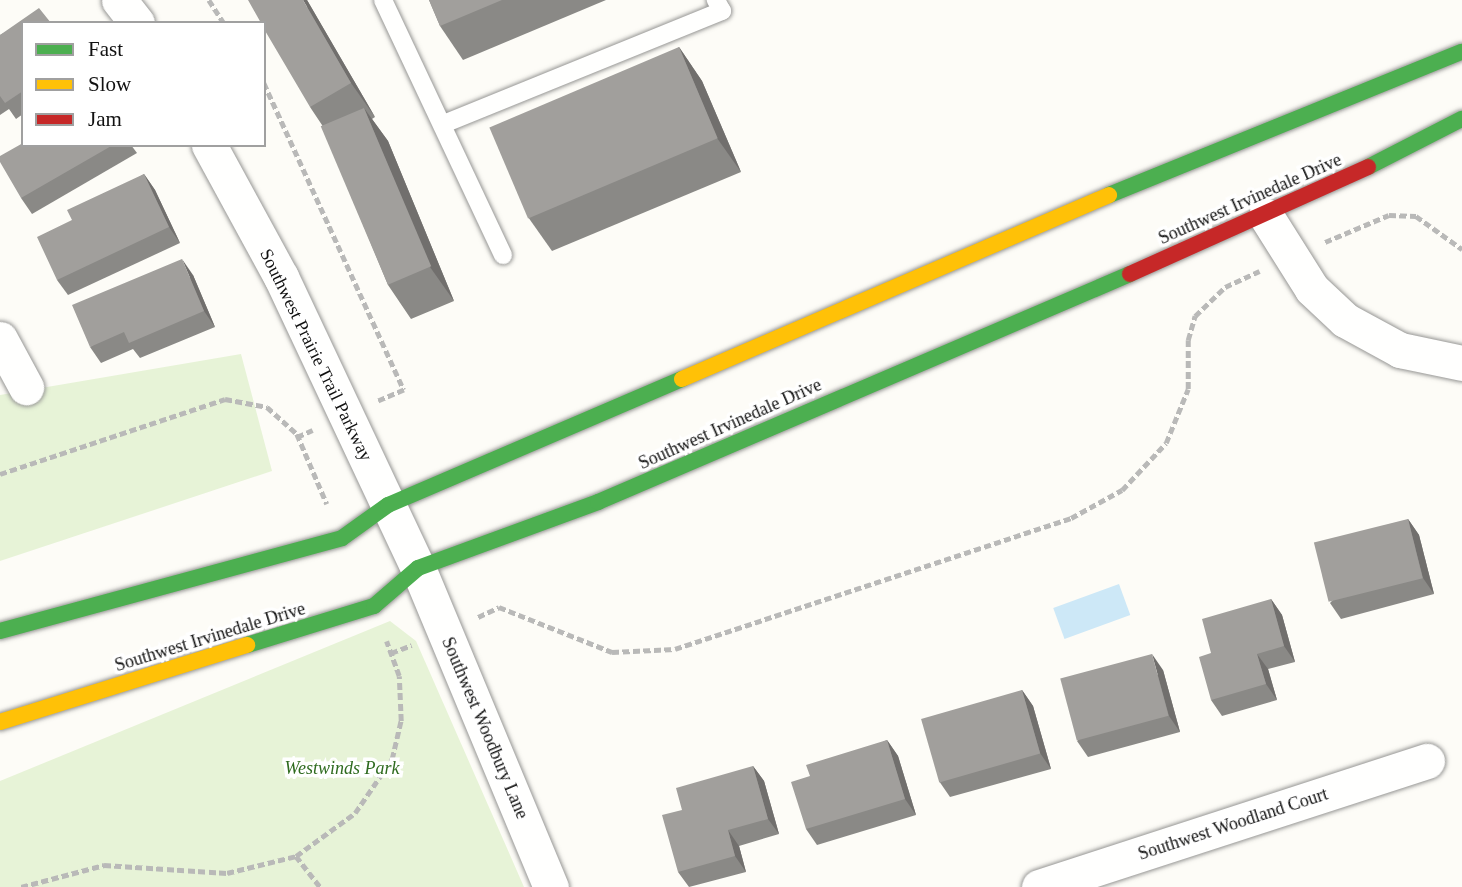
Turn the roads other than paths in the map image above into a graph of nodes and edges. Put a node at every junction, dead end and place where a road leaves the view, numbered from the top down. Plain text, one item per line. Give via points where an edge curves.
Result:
1 (119, 0) edge
2 (383, 0) edge
3 (716, 0) edge
4 (135, 21) edge
5 (1462, 52) edge
6 (1462, 119) edge
7 (446, 122) junction
8 (210, 147) edge
9 (1266, 216) junction
10 (503, 255) dead end
11 (0, 339) edge
12 (1462, 363) edge
13 (26, 387) dead end
14 (388, 505) junction
15 (418, 568) junction
16 (0, 631) edge
17 (0, 722) edge
18 (1427, 761) dead end
19 (551, 887) edge
20 (1039, 887) edge

1 - 4 street
2 - 7 lane
3 - 7 lane via 722,10
5 - 14 main road via 1266,128
6 - 9 main road, Southwest Irvinedale Drive
7 - 10 lane
8 - 14 street, Southwest Prairie Trail Parkway
9 - 12 street via 1312,289 1366,334 1399,350
9 - 15 main road, Southwest Irvinedale Drive via 598,502
11 - 13 street
14 - 15 street, Southwest Prairie Trail Parkway
14 - 16 main road via 342,538
15 - 17 main road, Southwest Irvinedale Drive via 374,606
15 - 19 street, Southwest Woodbury Lane
18 - 20 street, Southwest Woodland Court

